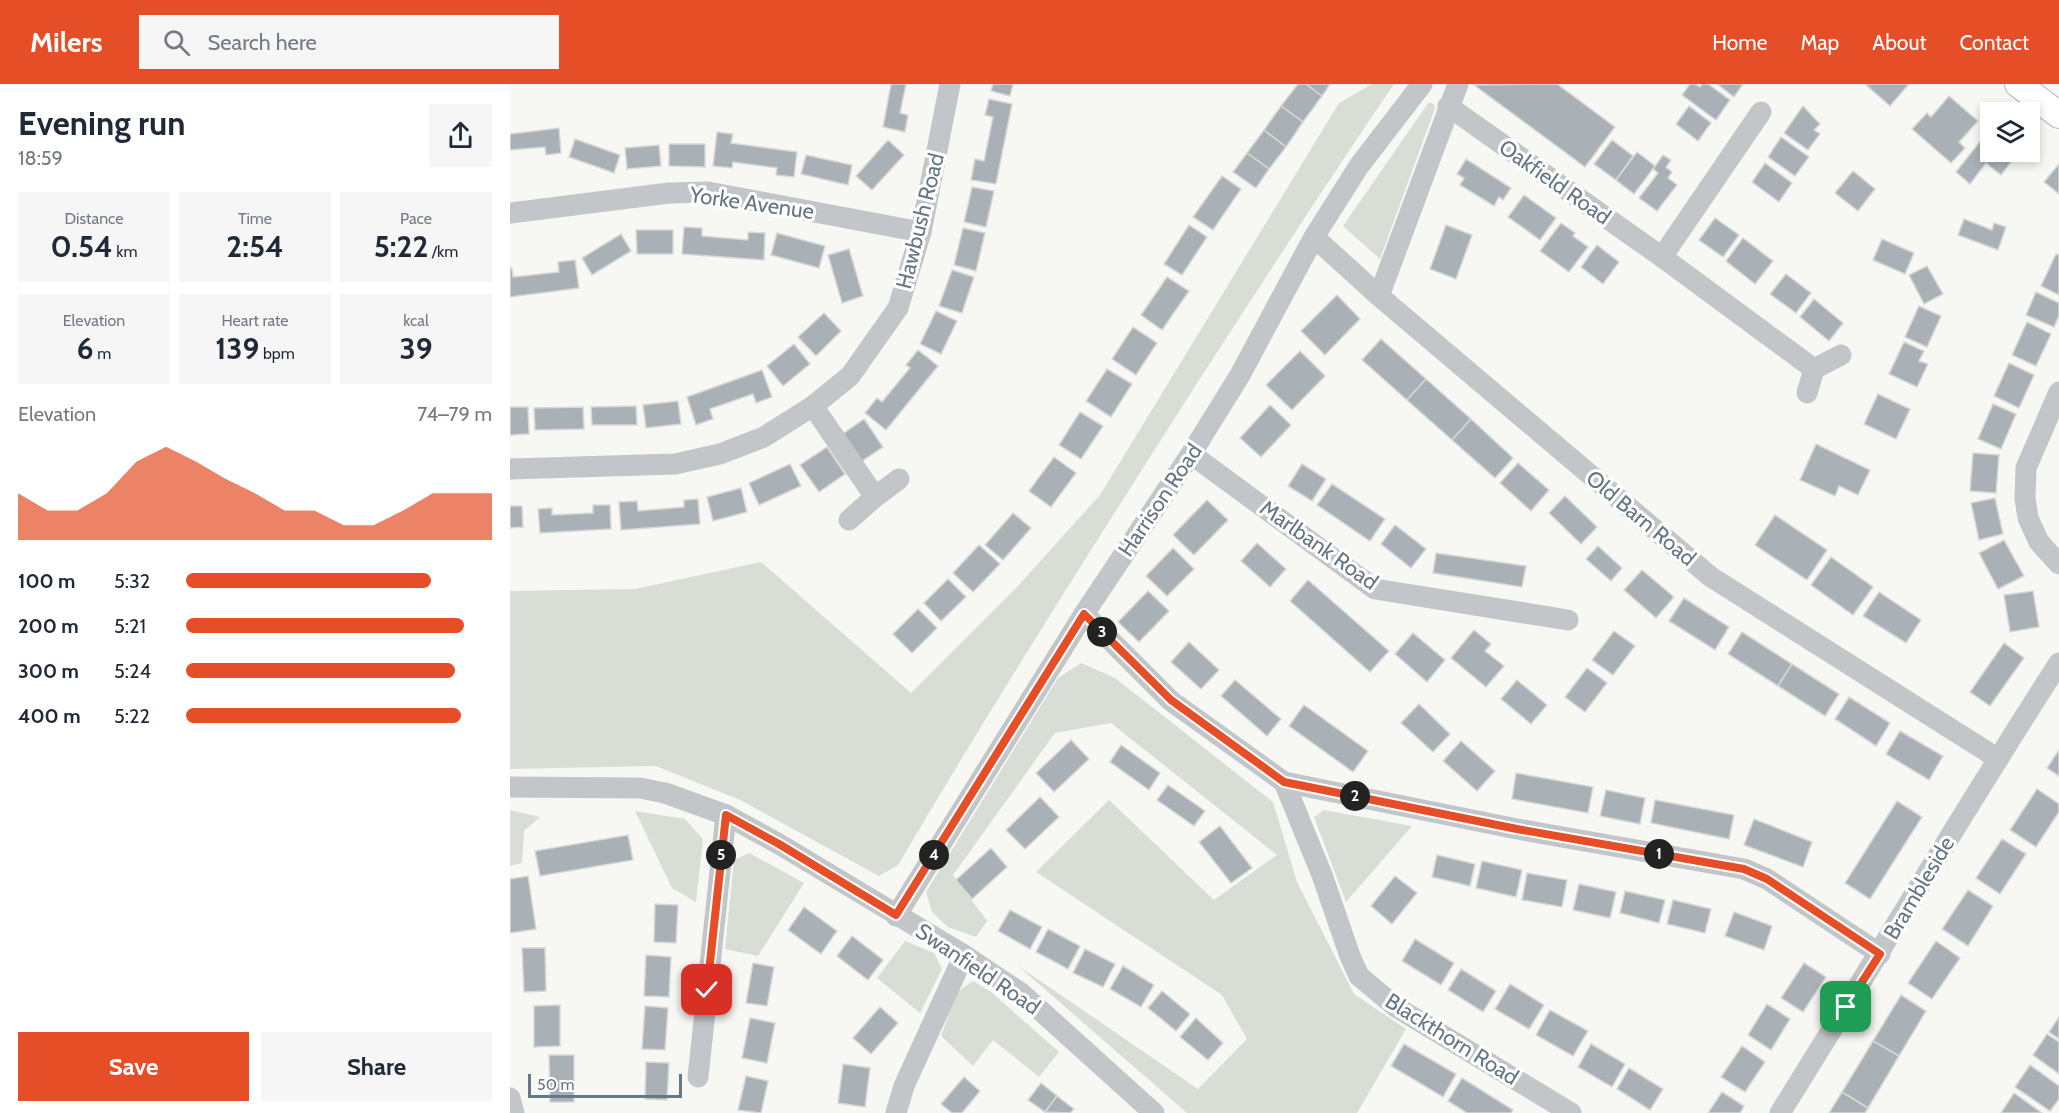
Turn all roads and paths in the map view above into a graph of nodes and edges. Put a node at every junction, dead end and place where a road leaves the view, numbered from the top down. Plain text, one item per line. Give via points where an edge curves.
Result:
1 (950, 84) edge
2 (1422, 84) edge
3 (1458, 84) edge
4 (2018, 84) edge
5 (1448, 106) junction
6 (1761, 112) dead end
7 (2059, 115) edge
8 (510, 213) edge
9 (921, 232) junction
10 (1314, 237) junction
11 (1662, 257) junction
12 (1379, 296) junction
13 (1841, 355) dead end
14 (1814, 369) junction
15 (2059, 392) edge
16 (1807, 393) dead end
17 (813, 406) junction
18 (1191, 454) junction
19 (510, 470) edge
20 (899, 479) dead end
21 (874, 497) junction
22 (849, 520) dead end
23 (2059, 564) edge
24 (1084, 614) junction
25 (1568, 620) dead end
26 (2059, 663) edge
27 (1997, 758) junction
28 (1284, 782) junction
29 (510, 787) edge
30 (726, 815) junction
31 (896, 915) junction
32 (1880, 954) junction
33 (964, 955) junction
34 (698, 1077) dead end
35 (510, 1098) edge
36 (514, 1113) edge
37 (896, 1113) edge
38 (1154, 1113) edge
39 (1572, 1113) edge
40 (1780, 1113) edge

1 - 9 street, Hawbush Road
2 - 10 street, Harrison Road via 1359,166
3 - 5 street
4 - 7 main road
5 - 11 street, Oakfield Road
5 - 12 street
6 - 11 street
8 - 9 street, Yorke Avenue via 669,193 708,192
9 - 17 street, Hawbush Road via 898,308 850,376
10 - 12 street, Old Barn Road
10 - 18 street, Harrison Road via 1240,375
11 - 14 street, Oakfield Road
12 - 27 street, Old Barn Road via 1711,577
13 - 14 street
14 - 16 street
15 - 23 street via 2026,468 2025,498 2028,518 2039,542
17 - 19 street, Hawbush Road via 764,437 720,454 675,464
17 - 21 street
18 - 24 street, Harrison Road
18 - 25 street, Marlbank Road via 1376,589
20 - 21 street
21 - 22 street
24 - 28 street via 1171,700
24 - 31 street, Harrison Road
26 - 27 street, Brambleside
27 - 32 street, Brambleside
28 - 32 street via 1744,869 1767,879
28 - 39 street, Blackthorn Road via 1359,976 1396,1007
29 - 30 street, Swanfield Road via 640,788
30 - 31 street, Swanfield Road
30 - 34 street
31 - 33 street, Swanfield Road
32 - 40 street, Brambleside
33 - 37 street via 904,1086
33 - 38 street, Swanfield Road via 1021,993
35 - 36 street

